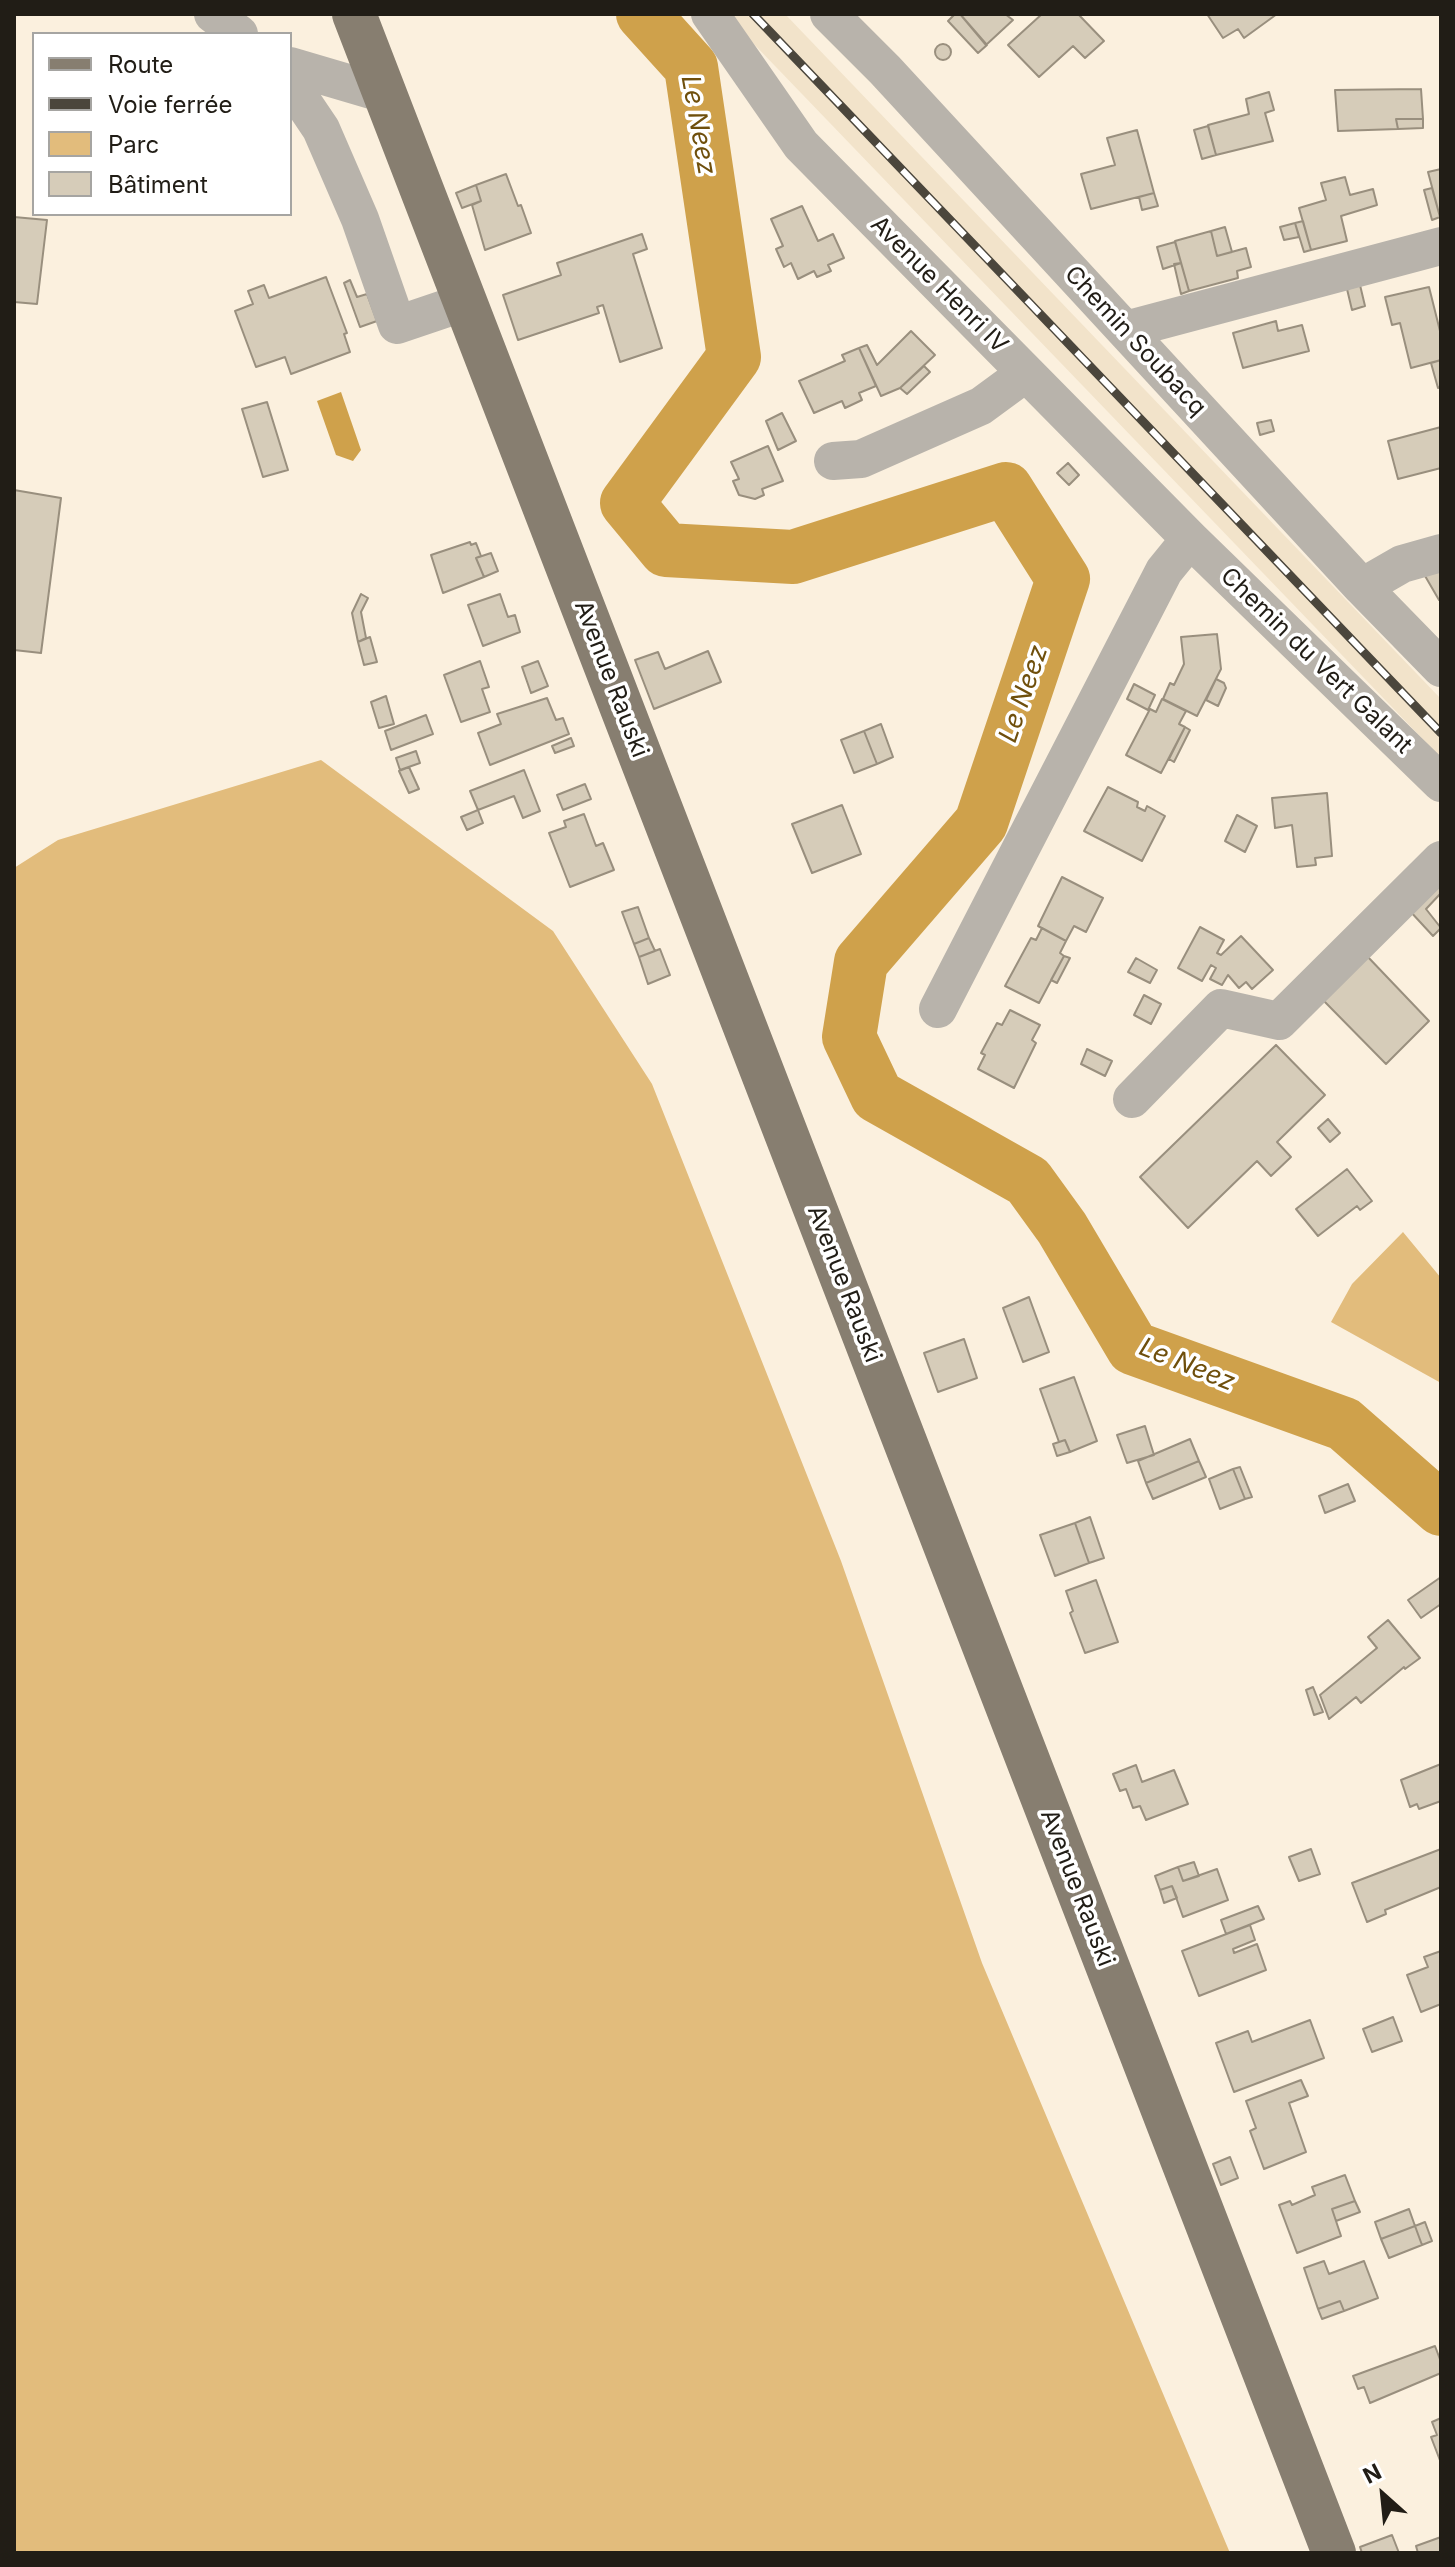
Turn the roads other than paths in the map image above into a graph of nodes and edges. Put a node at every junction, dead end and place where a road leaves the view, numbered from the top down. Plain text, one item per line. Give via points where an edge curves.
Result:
1 (213, 14) edge
2 (710, 14) edge
3 (829, 14) edge
4 (358, 25) edge
5 (236, 32) edge
6 (292, 67) edge
7 (292, 86) edge
8 (385, 94) junction
9 (1441, 246) edge
10 (465, 302) junction
11 (1125, 330) junction
12 (1026, 373) junction
13 (833, 461) dead end
14 (1190, 539) junction
15 (1441, 553) edge
16 (1362, 587) junction
17 (1441, 668) edge
18 (1441, 783) edge
19 (1441, 860) edge
20 (938, 1009) dead end
21 (1132, 1099) dead end
22 (1334, 2553) edge

1 - 5 street
2 - 12 street, Avenue Henri IV via 801,145
3 - 11 street, Chemin Soubacq
4 - 8 main road, Avenue Rauski
6 - 8 street
7 - 10 street via 321,129 397,325
8 - 10 main road, Avenue Rauski
9 - 11 street
10 - 22 main road, Avenue Rauski
11 - 16 street, Chemin Soubacq
12 - 13 street via 981,406 861,459
12 - 14 street, Avenue Henri IV
14 - 18 street, Chemin du Vert Galant
14 - 20 street via 1164,571
15 - 16 street via 1402,564
16 - 17 street, Chemin Soubacq
19 - 21 street via 1279,1021 1221,1008

